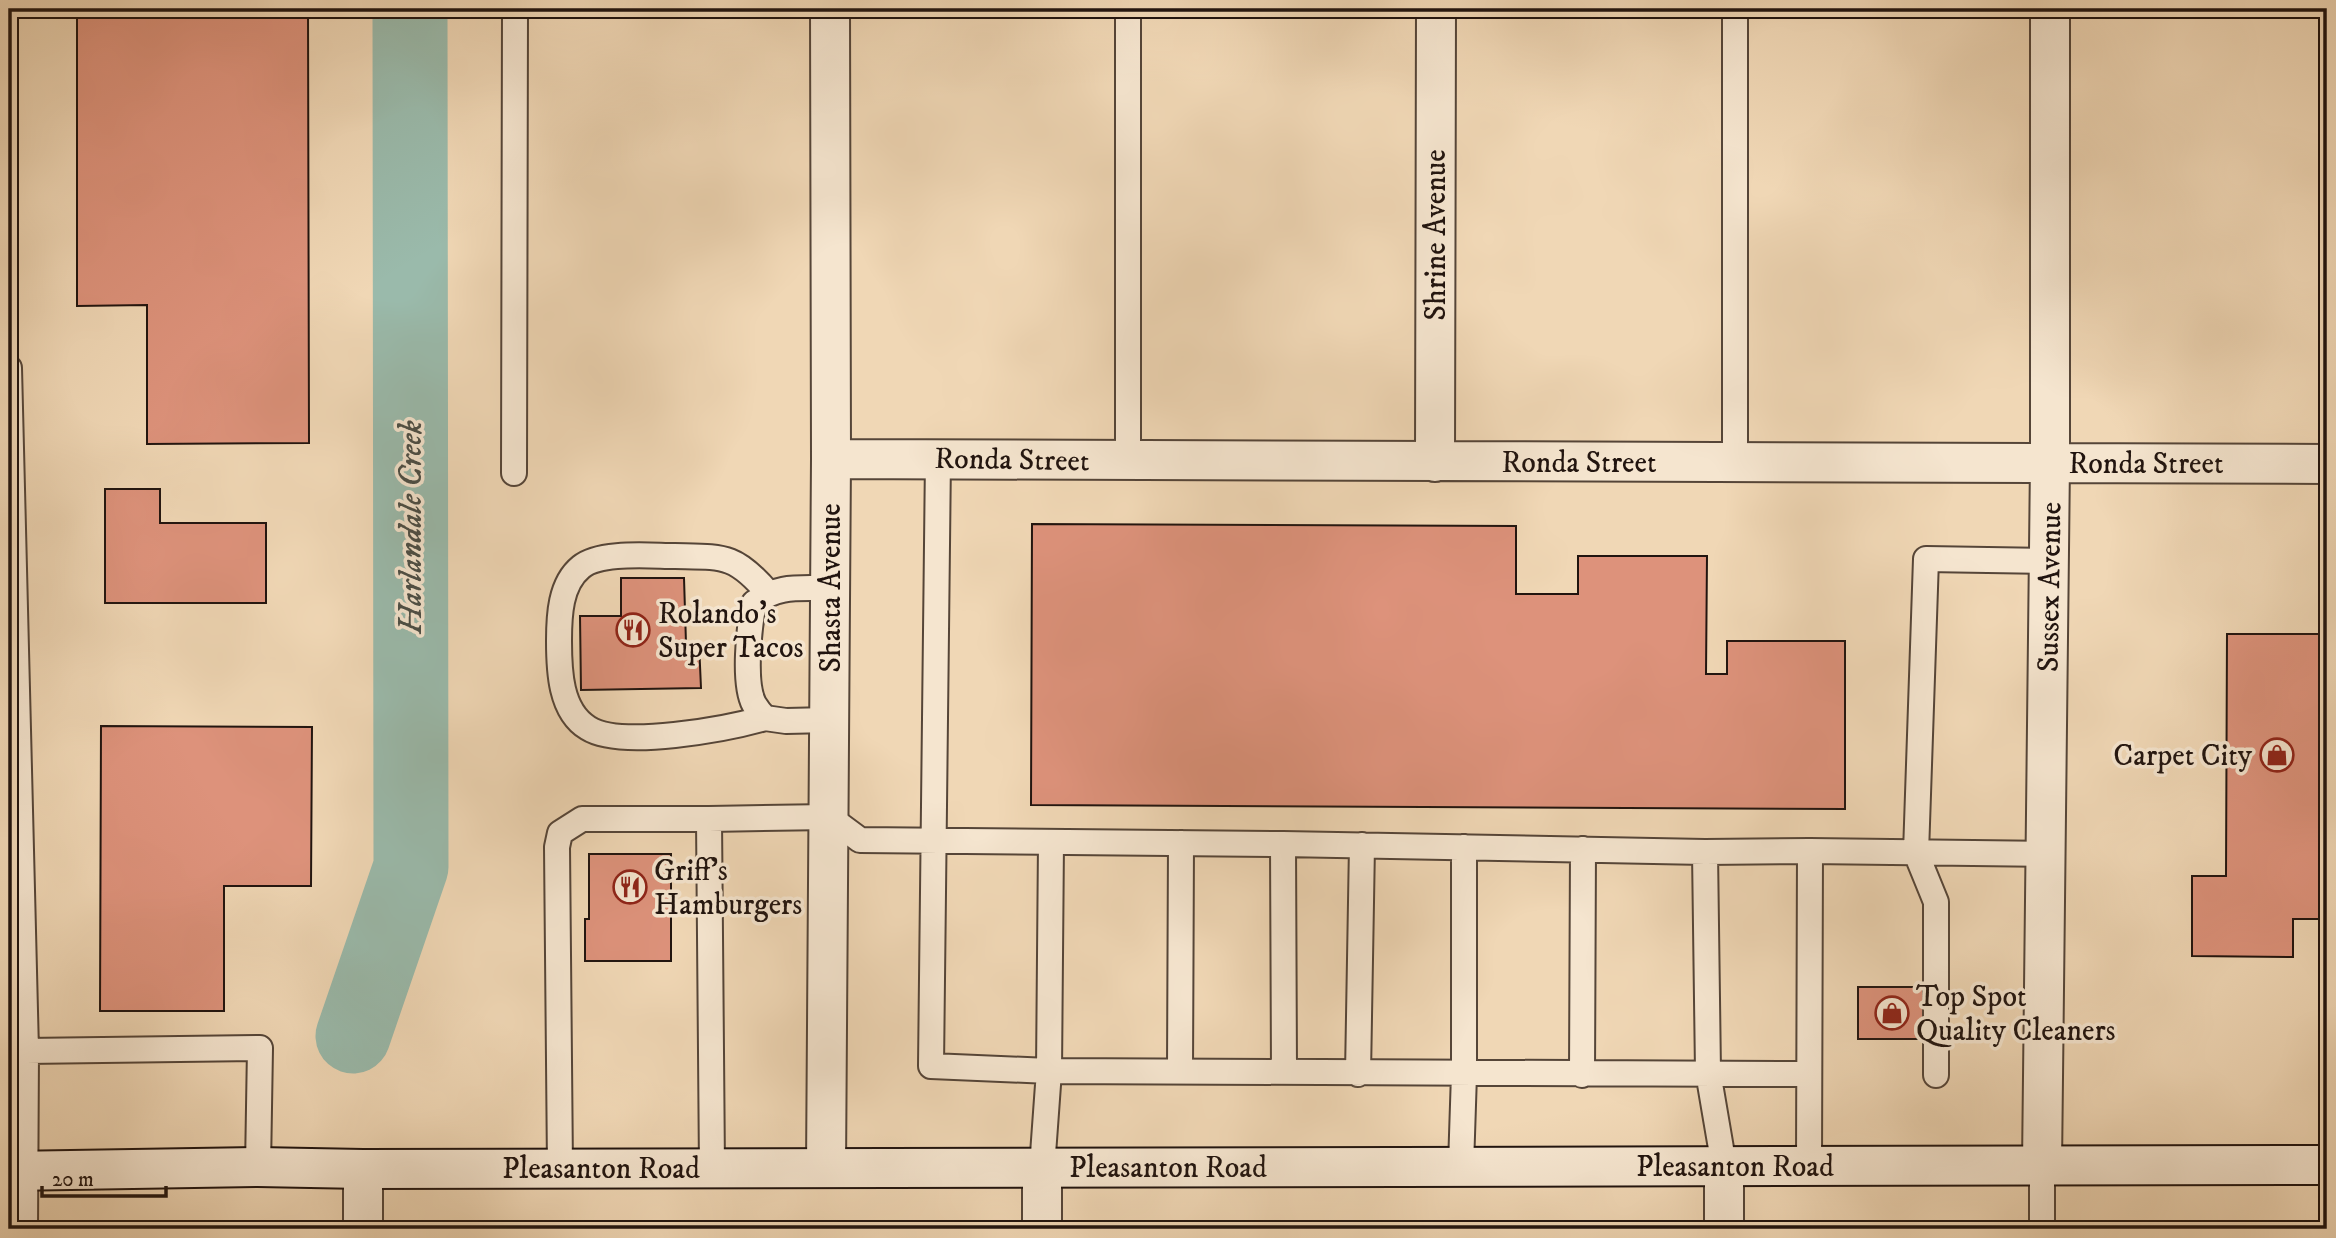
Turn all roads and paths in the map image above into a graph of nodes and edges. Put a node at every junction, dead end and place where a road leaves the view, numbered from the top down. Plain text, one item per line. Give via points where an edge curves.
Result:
1 (516, 9) edge
2 (830, 9) edge
3 (1128, 9) edge
4 (1436, 9) edge
5 (1735, 9) edge
6 (2050, 9) edge
7 (9, 368) edge
8 (938, 458) junction
9 (831, 459) junction
10 (1128, 461) junction
11 (1435, 462) junction
12 (1735, 462) junction
13 (2050, 462) junction
14 (2327, 464) edge
15 (514, 473) dead end
16 (2049, 561) junction
17 (831, 588) junction
18 (768, 593) junction
19 (765, 718) junction
20 (829, 720) junction
21 (829, 817) junction
22 (709, 819) junction
23 (934, 839) junction
24 (1051, 842) junction
25 (1181, 843) junction
26 (1283, 844) junction
27 (1362, 845) junction
28 (1464, 847) junction
29 (1583, 849) junction
30 (1810, 851) junction
31 (1705, 852) junction
32 (1916, 853) junction
33 (2046, 854) junction
34 (26, 1051) junction
35 (1180, 1070) junction
36 (1049, 1071) junction
37 (1284, 1071) junction
38 (1708, 1072) junction
39 (1358, 1074) junction
40 (1464, 1074) junction
41 (1809, 1074) junction
42 (1582, 1075) junction
43 (1936, 1075) dead end
44 (2042, 1165) junction
45 (2327, 1165) edge
46 (1461, 1166) junction
47 (1724, 1166) junction
48 (1809, 1166) junction
49 (258, 1167) junction
50 (560, 1168) junction
51 (712, 1168) junction
52 (827, 1168) junction
53 (1042, 1168) junction
54 (363, 1169) junction
55 (18, 1171) edge
56 (25, 1229) edge
57 (363, 1229) edge
58 (1042, 1229) edge
59 (1724, 1229) edge
60 (2042, 1229) edge

1 - 15 lane
2 - 9 street, Shasta Avenue
3 - 10 lane
4 - 11 street, Shrine Avenue
5 - 12 lane
6 - 13 street, Sussex Avenue
7 - 34 lane
8 - 9 street, Ronda Street
8 - 10 street, Ronda Street
8 - 23 lane
9 - 17 street, Shasta Avenue
10 - 11 street, Ronda Street
11 - 12 street, Ronda Street
12 - 13 street, Ronda Street
13 - 14 street, Ronda Street
13 - 16 street, Sussex Avenue
16 - 32 lane via 1926,559
16 - 33 street, Sussex Avenue
17 - 18 lane
17 - 20 street, Shasta Avenue
18 - 19 lane via 754,603 748,629 753,702
18 - 19 lane via 751,573 732,561 615,555 582,566 566,587 559,615 562,688 571,711 586,728 608,737 685,735
19 - 20 lane
20 - 21 street, Shasta Avenue
21 - 22 lane
21 - 23 lane via 860,840
21 - 52 street, Shasta Avenue
22 - 50 lane via 582,819 560,833
22 - 51 lane
23 - 24 lane
23 - 36 lane via 931,1066
24 - 25 lane
24 - 36 lane
25 - 26 lane
25 - 35 lane
26 - 27 lane
26 - 37 lane
27 - 28 lane
27 - 39 lane
28 - 29 lane
28 - 40 lane
29 - 31 lane
29 - 42 lane
30 - 31 lane
30 - 32 lane
30 - 41 lane
31 - 38 lane
32 - 33 lane
32 - 43 lane via 1936,902
33 - 44 street, Sussex Avenue
34 - 49 lane via 260,1048
34 - 55 lane
35 - 36 lane
35 - 37 lane
36 - 53 lane
37 - 39 lane
38 - 41 lane
38 - 42 lane
38 - 47 lane
39 - 40 lane
40 - 42 lane
40 - 46 lane
41 - 48 lane
44 - 45 street, Pleasanton Road
44 - 48 street, Pleasanton Road
44 - 60 lane
46 - 47 street, Pleasanton Road
46 - 53 street, Pleasanton Road
47 - 48 street, Pleasanton Road
47 - 59 street
49 - 54 street, Pleasanton Road
49 - 55 street, Pleasanton Road
50 - 51 street, Pleasanton Road
50 - 54 street, Pleasanton Road
51 - 52 street, Pleasanton Road
52 - 53 street, Pleasanton Road
53 - 58 street
54 - 57 street
55 - 56 lane

